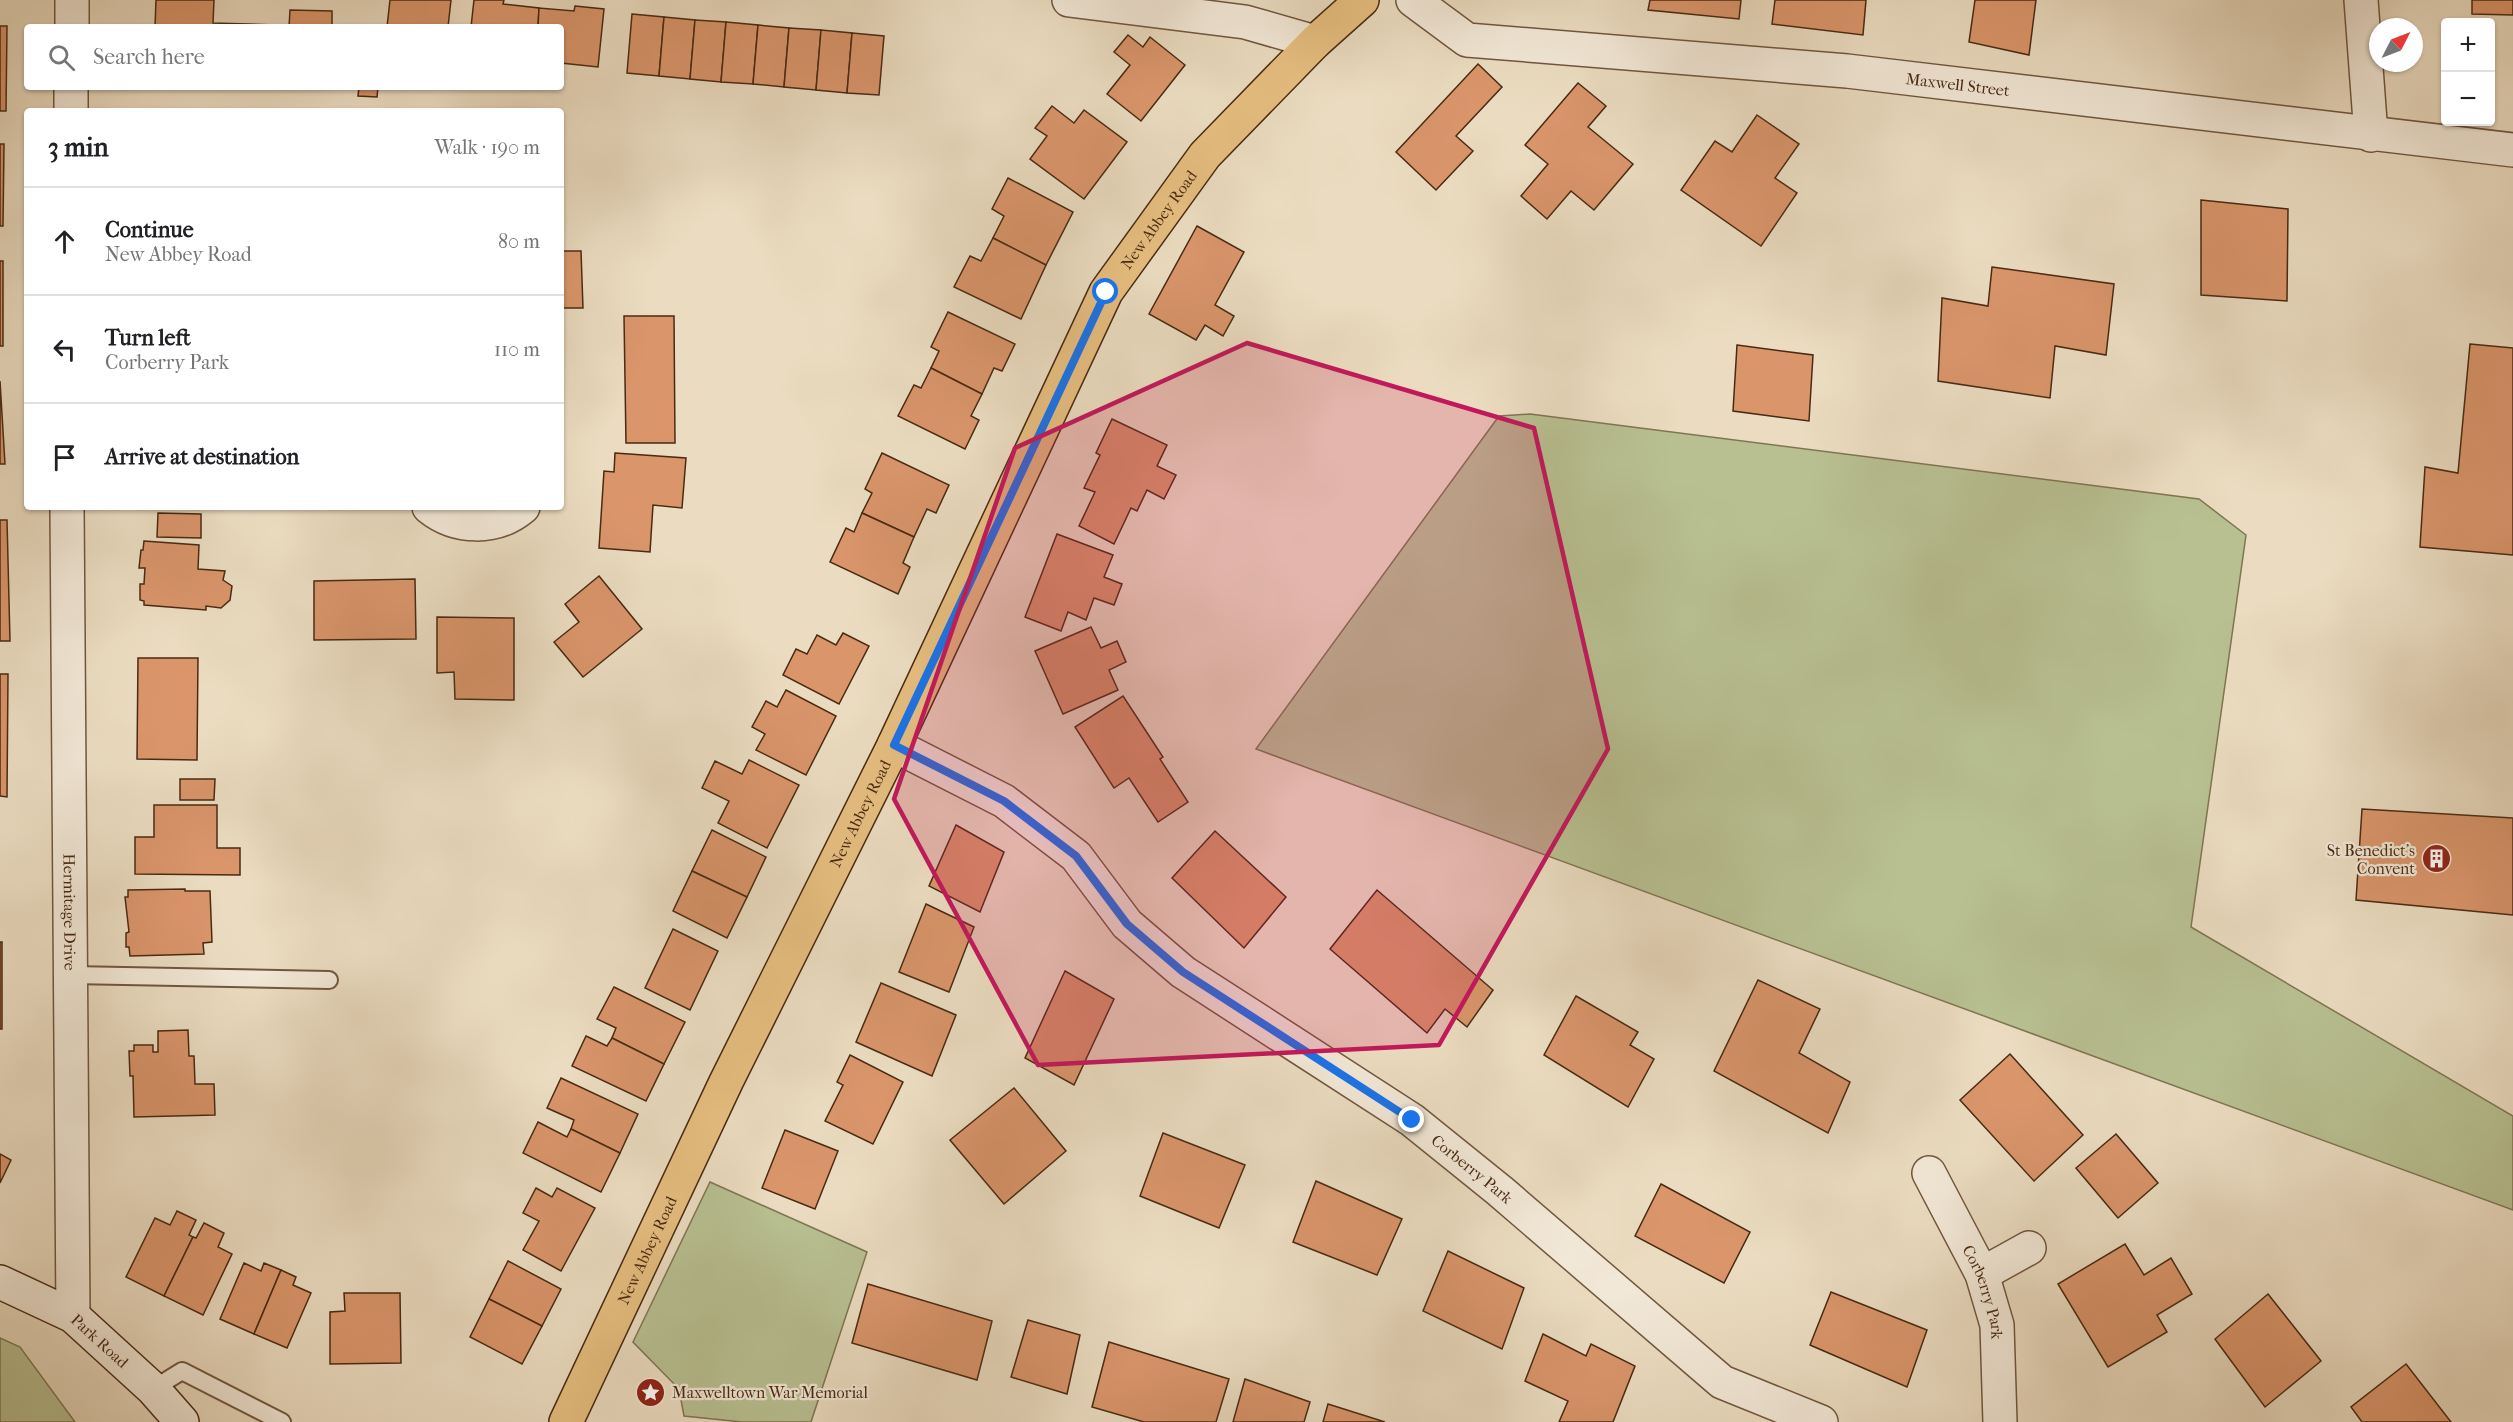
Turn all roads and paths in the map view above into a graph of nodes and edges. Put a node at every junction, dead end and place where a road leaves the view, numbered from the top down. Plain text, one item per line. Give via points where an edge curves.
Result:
1 (72, 0) edge
2 (1069, 0) edge
3 (1362, 0) edge
4 (1413, 0) edge
5 (2361, 0) edge
6 (72, 24) edge
7 (1315, 42) junction
8 (71, 90) edge
9 (71, 108) edge
10 (2372, 135) junction
11 (2513, 150) edge
12 (67, 510) edge
13 (433, 510) edge
14 (519, 510) edge
15 (894, 745) junction
16 (71, 975) junction
17 (329, 980) dead end
18 (1929, 1173) dead end
19 (2029, 1248) dead end
20 (1982, 1274) junction
21 (0, 1282) edge
22 (73, 1316) junction
23 (153, 1389) junction
24 (182, 1422) edge
25 (282, 1422) edge
26 (566, 1422) edge
27 (1821, 1422) edge
28 (2000, 1422) edge

1 - 6 street
2 - 7 street via 1245,21
3 - 7 main road, New Abbey Road
4 - 10 street, Maxwell Street via 1467,40 1847,71
5 - 10 street
7 - 15 main road, New Abbey Road via 1205,154 1106,292
8 - 9 street
10 - 11 street, Maxwell Street
12 - 16 street, Hermitage Drive
13 - 14 street via 441,517 466,524 491,524
15 - 26 main road, New Abbey Road via 726,1082
15 - 27 street, Corberry Park via 1004,801 1076,856 1127,924 1183,972 1412,1120 1722,1382
16 - 17 lane
16 - 22 street, Hermitage Drive
18 - 20 street, Corberry Park
19 - 20 street
20 - 28 street, Corberry Park via 1997,1325
21 - 22 street, Park Road
22 - 23 street, Park Road
23 - 24 street, Park Road
23 - 25 lane via 182,1371

